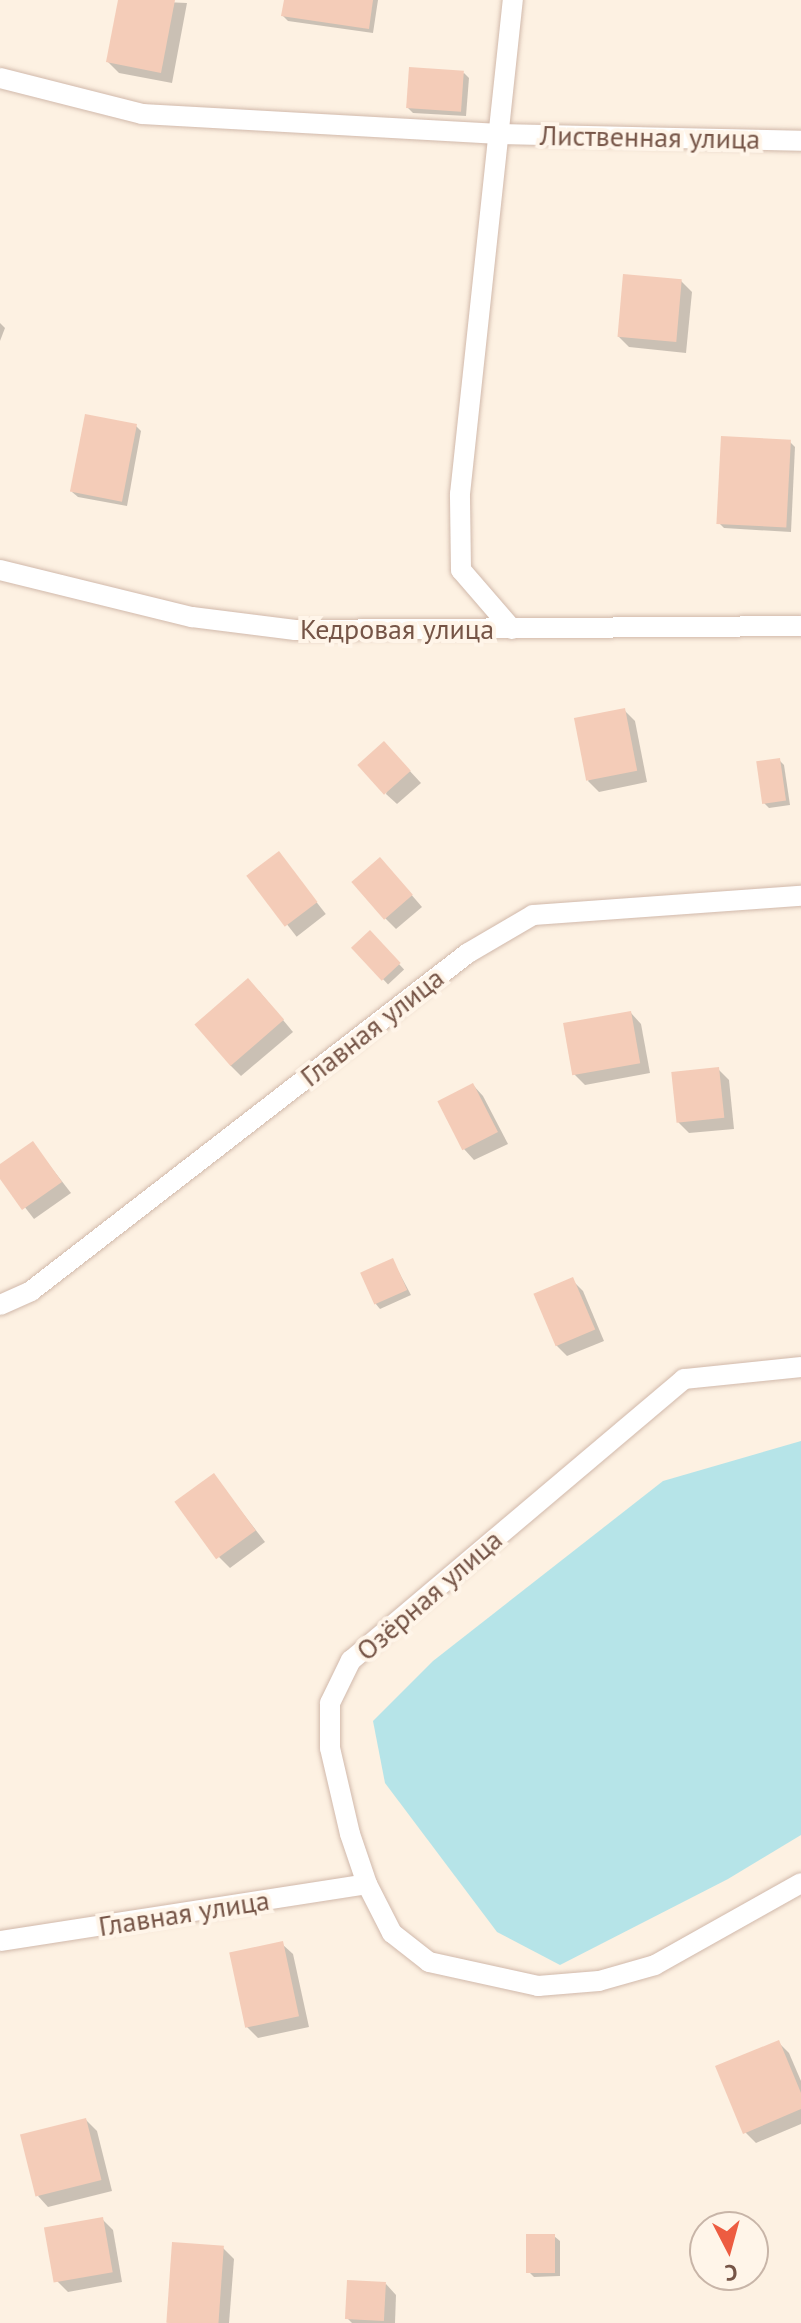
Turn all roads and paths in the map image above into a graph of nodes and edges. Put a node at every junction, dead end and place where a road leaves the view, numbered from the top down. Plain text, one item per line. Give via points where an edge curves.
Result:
1 (513, 0) edge
2 (0, 78) edge
3 (499, 134) junction
4 (801, 141) edge
5 (0, 570) edge
6 (801, 626) edge
7 (512, 629) junction
8 (801, 896) edge
9 (0, 1305) edge
10 (801, 1367) edge
11 (801, 1883) edge
12 (367, 1884) junction
13 (0, 1941) edge

1 - 3 lane
2 - 3 lane via 142,114
3 - 4 lane, Лиственная улица
3 - 7 lane via 460,494 461,570
5 - 7 lane, Кедровая улица via 192,617 295,630
6 - 7 lane, Кедровая улица
8 - 9 lane, Главная улица via 533,915 468,953 31,1291
10 - 12 lane, Озёрная улица via 684,1379 351,1660 330,1703 330,1748
11 - 12 lane, Озёрная улица via 655,1965 599,1981 538,1986 429,1962 392,1933
12 - 13 lane, Главная улица

